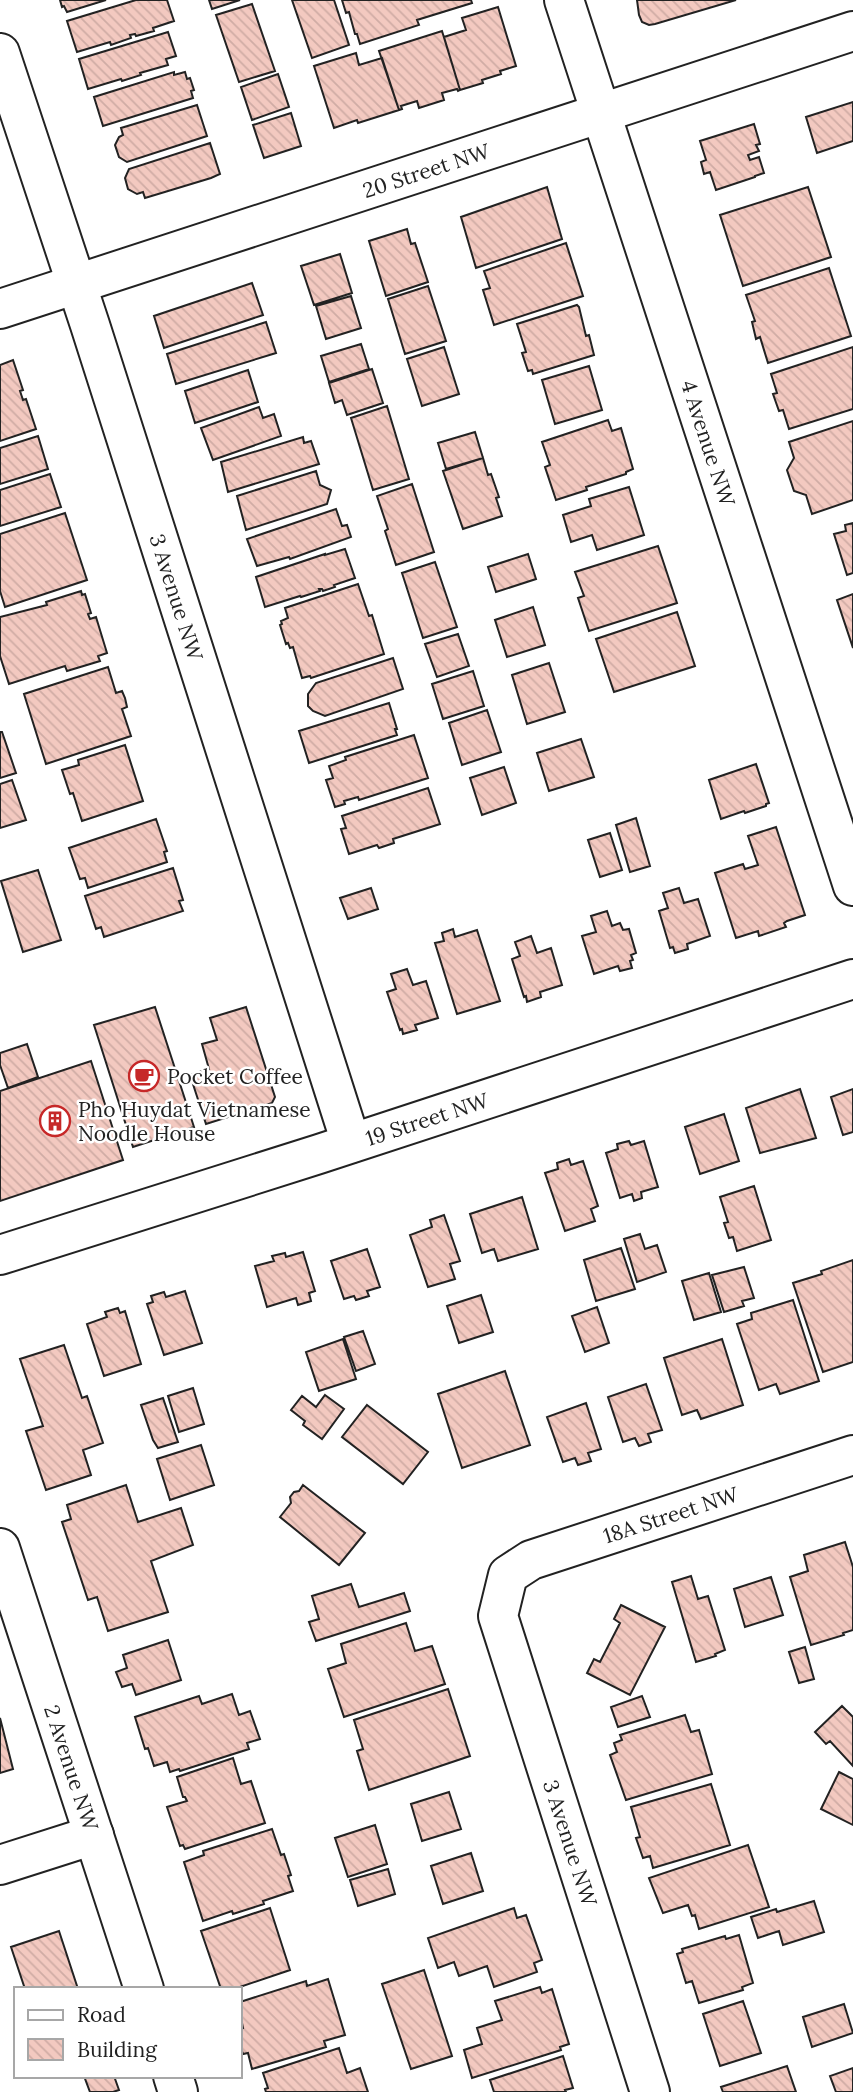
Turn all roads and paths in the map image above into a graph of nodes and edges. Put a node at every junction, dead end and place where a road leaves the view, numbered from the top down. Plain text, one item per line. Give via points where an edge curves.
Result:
1 (564, 0) edge
2 (853, 31) edge
3 (0, 52) edge
4 (600, 113) junction
5 (77, 285) junction
6 (0, 309) edge
7 (853, 886) edge
8 (853, 979) edge
9 (351, 1143) junction
10 (0, 1255) edge
11 (853, 1455) edge
12 (0, 1548) edge
13 (503, 1593) joint
14 (94, 1835) junction
15 (0, 1865) edge
16 (143, 1987) edge
17 (650, 2092) edge

1 - 4 street, 4 Avenue NW
2 - 4 street, 20 Street NW
3 - 5 street, 3 Avenue NW
4 - 5 street, 20 Street NW
4 - 7 street, 4 Avenue NW
5 - 6 street, 20 Street NW
5 - 9 street, 3 Avenue NW
8 - 9 street, 19 Street NW
9 - 10 street, 19 Street NW
11 - 13 street, 18A Street NW via 531,1560 508,1575
12 - 14 street, 2 Avenue NW
13 - 17 street, 3 Avenue NW via 498,1616
14 - 15 street
14 - 16 street, 2 Avenue NW

